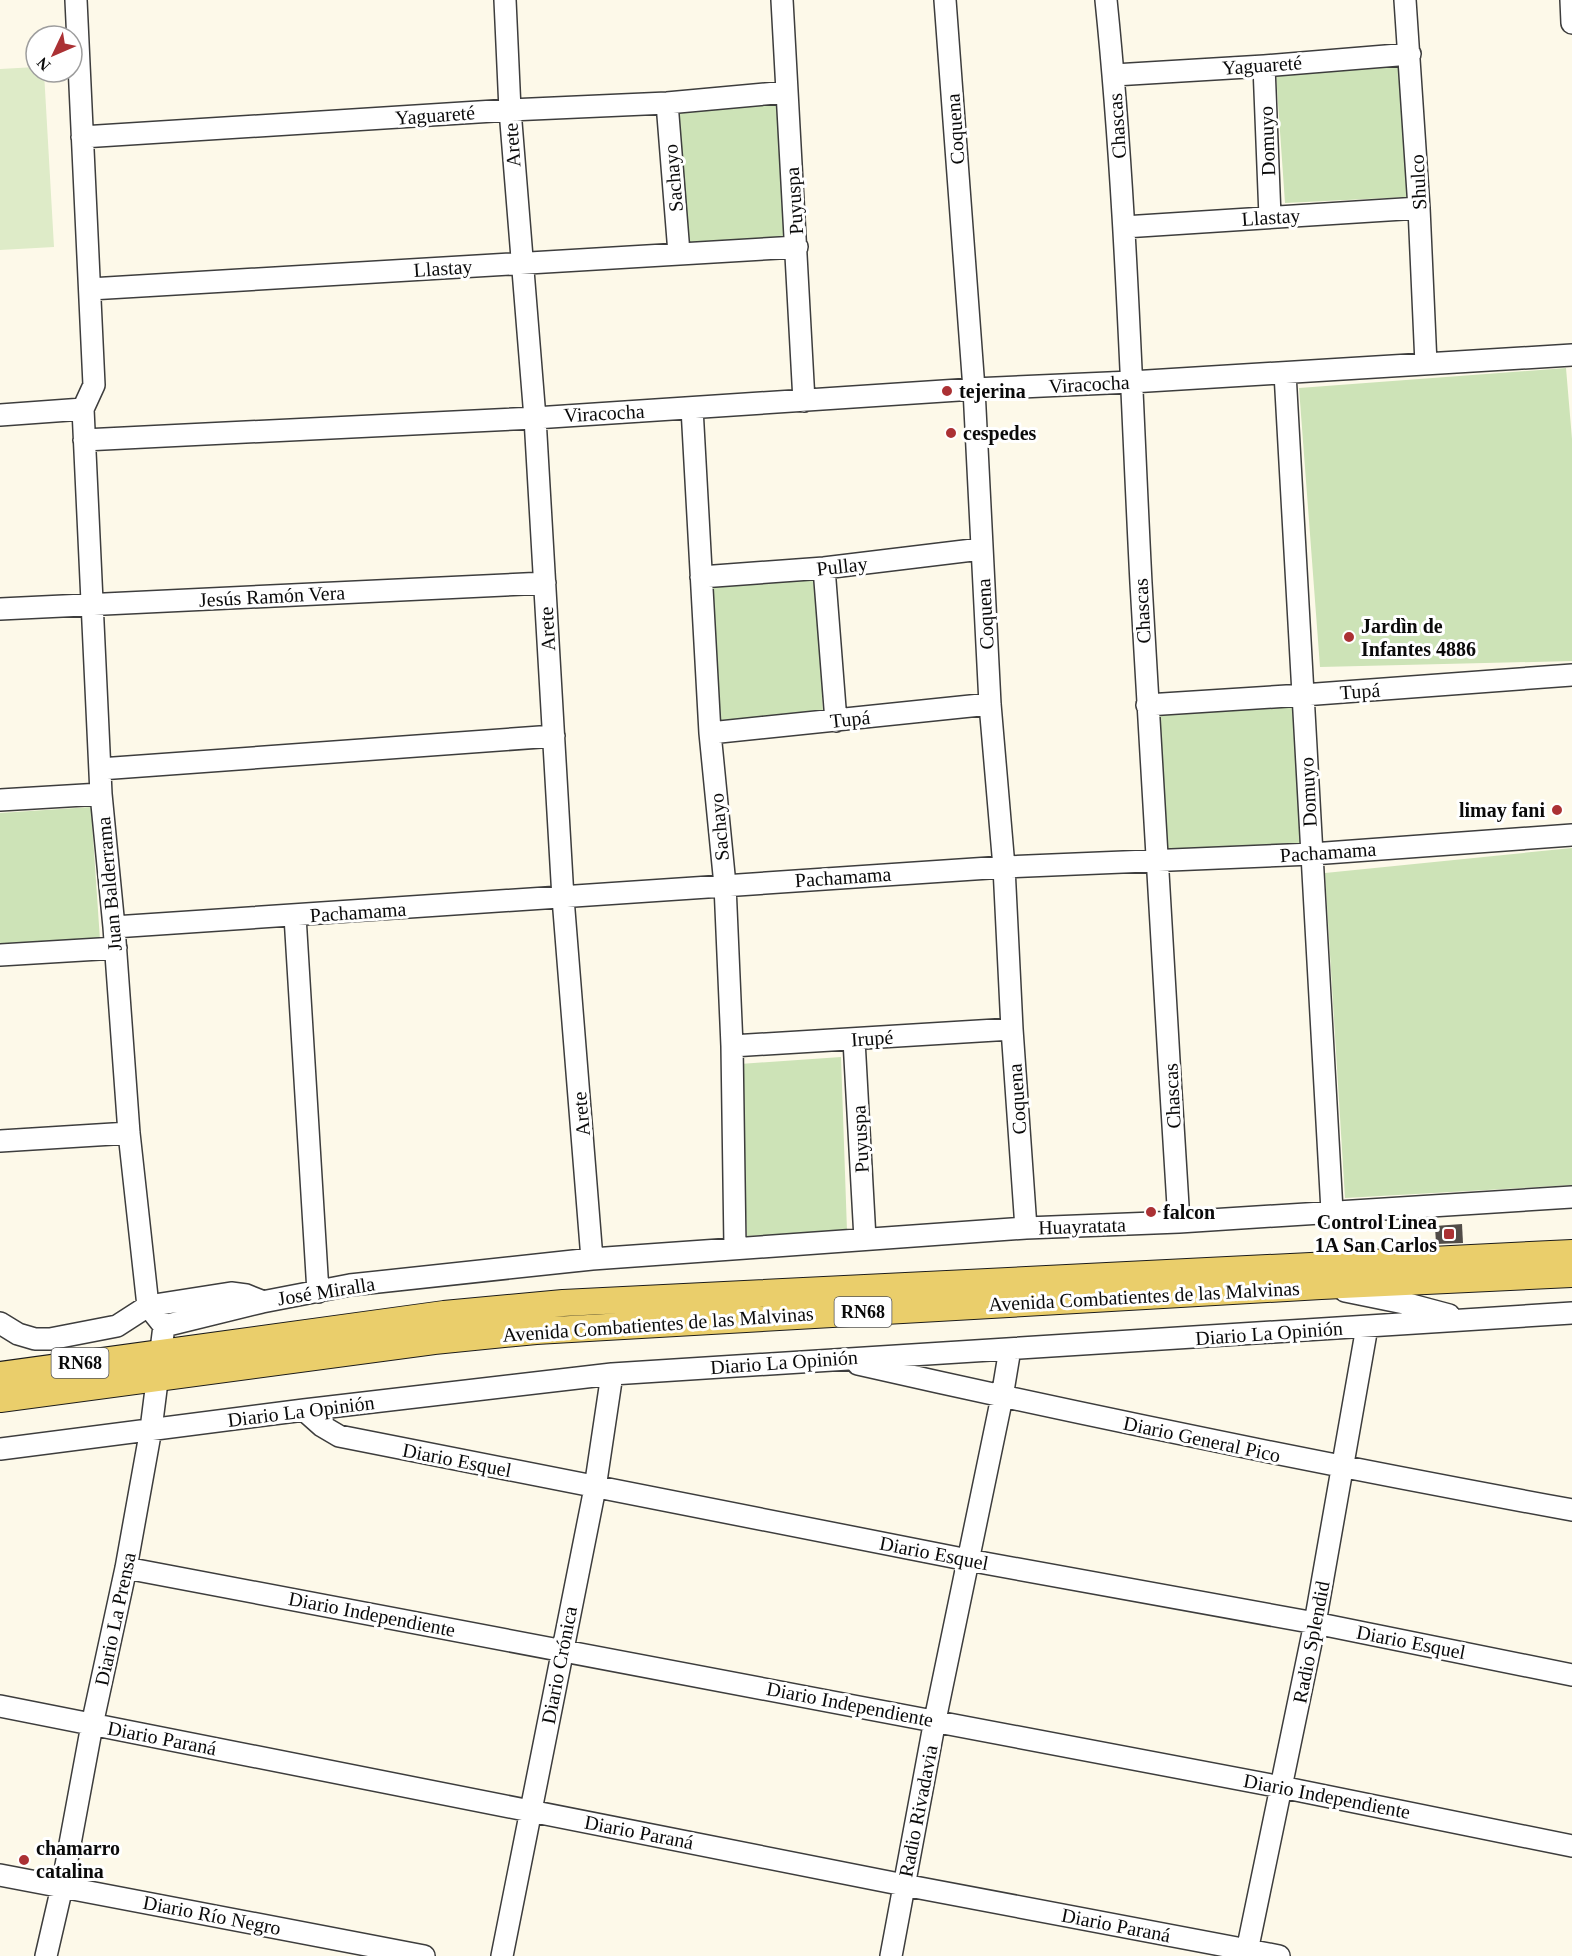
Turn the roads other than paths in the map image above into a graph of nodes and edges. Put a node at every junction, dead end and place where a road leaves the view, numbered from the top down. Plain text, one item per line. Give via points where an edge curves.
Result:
1 (76, 0) edge
2 (505, 0) edge
3 (782, 0) edge
4 (945, 0) edge
5 (1106, 0) edge
6 (1405, 0) edge
7 (1571, 0) edge
8 (1572, 23) edge
9 (1410, 54) junction
10 (1264, 66) junction
11 (1114, 75) junction
12 (787, 92) junction
13 (667, 102) junction
14 (510, 110) junction
15 (82, 137) junction
16 (1419, 208) junction
17 (1270, 217) junction
18 (1124, 227) junction
19 (797, 246) junction
20 (679, 253) junction
21 (521, 263) junction
22 (90, 289) junction
23 (1572, 355) edge
24 (1426, 364) junction
25 (1285, 373) junction
26 (1131, 382) junction
27 (974, 389) junction
28 (804, 401) junction
29 (692, 408) junction
30 (83, 409) junction
31 (0, 415) edge
32 (535, 418) junction
33 (84, 440) junction
34 (981, 549) junction
35 (824, 568) junction
36 (701, 577) junction
37 (545, 583) junction
38 (90, 605) junction
39 (0, 609) edge
40 (1572, 675) edge
41 (1303, 695) junction
42 (990, 704) junction
43 (1147, 705) junction
44 (836, 721) junction
45 (710, 733) junction
46 (554, 736) junction
47 (100, 769) junction
48 (101, 794) junction
49 (0, 800) edge
50 (1572, 834) edge
51 (1312, 854) junction
52 (1158, 862) junction
53 (1004, 867) junction
54 (725, 885) junction
55 (563, 898) junction
56 (295, 916) junction
57 (114, 927) junction
58 (116, 948) junction
59 (0, 955) edge
60 (1012, 1029) junction
61 (854, 1040) junction
62 (732, 1046) junction
63 (129, 1133) junction
64 (0, 1141) edge
65 (1572, 1197) edge
66 (1332, 1211) junction
67 (1179, 1222) junction
68 (1026, 1228) junction
69 (865, 1239) junction
70 (735, 1247) junction
71 (1572, 1253) edge
72 (592, 1258) junction
73 (1572, 1274) edge
74 (1321, 1286) junction
75 (318, 1292) junction
76 (262, 1302) junction
77 (148, 1306) junction
78 (1572, 1313) edge
79 (1465, 1320) junction
80 (0, 1323) edge
81 (164, 1326) junction
82 (1367, 1327) junction
83 (1010, 1349) junction
84 (161, 1352) junction
85 (834, 1359) junction
86 (612, 1374) junction
87 (0, 1375) edge
88 (157, 1378) junction
89 (1002, 1397) junction
90 (0, 1399) edge
91 (304, 1410) junction
92 (151, 1429) junction
93 (0, 1449) edge
94 (1343, 1468) junction
95 (595, 1488) junction
96 (1572, 1510) edge
97 (968, 1560) junction
98 (126, 1568) junction
99 (1315, 1623) junction
100 (562, 1650) junction
101 (1572, 1675) edge
102 (0, 1706) edge
103 (935, 1720) junction
104 (92, 1725) junction
105 (1281, 1787) junction
106 (530, 1810) junction
107 (1572, 1846) edge
108 (0, 1875) edge
109 (904, 1885) junction
110 (62, 1887) junction
111 (1247, 1953) edge
112 (46, 1956) edge
113 (424, 1956) edge
114 (502, 1956) edge
115 (891, 1956) edge
116 (1279, 1956) edge

1 - 15 street
2 - 14 street, Arete
3 - 12 street, Puyuspa
4 - 27 street, Coquena
5 - 11 street, Chascas
6 - 9 street, Shulco
7 - 8 street
9 - 10 street, Yaguareté
9 - 16 street, Shulco
10 - 11 street, Yaguareté
10 - 17 street, Domuyo
11 - 18 street, Chascas
12 - 13 street, Yaguareté
12 - 19 street, Puyuspa
13 - 14 street, Yaguareté
13 - 20 street, Sachayo
14 - 15 street, Yaguareté
14 - 21 street, Arete
15 - 22 street
16 - 17 street, Llastay
16 - 24 street, Shulco
17 - 18 street, Llastay
18 - 26 street, Chascas
19 - 20 street, Llastay
19 - 28 street, Puyuspa
20 - 21 street, Llastay
21 - 22 street, Llastay
21 - 32 street, Arete
22 - 30 street via 94,385
23 - 24 street, Viracocha
24 - 25 street, Viracocha
25 - 26 street, Viracocha
25 - 41 street, Domuyo
26 - 27 street, Viracocha
26 - 43 street, Chascas
27 - 28 street, Viracocha
27 - 34 street, Coquena
28 - 29 street, Viracocha
29 - 32 street, Viracocha
29 - 36 street, Sachayo
30 - 31 street
30 - 33 street, Juan Balderrama
32 - 33 street, Viracocha
32 - 37 street, Arete
33 - 38 street, Juan Balderrama
34 - 35 street, Pullay
34 - 42 street, Coquena
35 - 36 street, Pullay
35 - 44 street
36 - 45 street, Sachayo
37 - 38 street, Jesús Ramón Vera
37 - 46 street, Arete
38 - 39 street, Jesús Ramón Vera
38 - 47 street, Juan Balderrama
40 - 41 street, Tupá
41 - 43 street, Tupá
41 - 51 street, Domuyo
42 - 44 street, Tupá
42 - 53 street, Coquena
43 - 52 street, Chascas
44 - 45 street, Tupá
45 - 54 street, Sachayo
46 - 47 street
46 - 55 street, Arete
47 - 48 street, Juan Balderrama
48 - 49 street
48 - 57 street, Juan Balderrama
50 - 51 street, Pachamama
51 - 52 street, Pachamama
51 - 66 street, Domuyo
52 - 53 street, Pachamama
52 - 67 street, Chascas
53 - 54 street, Pachamama
53 - 60 street, Coquena
54 - 55 street, Pachamama
54 - 62 street, Sachayo
55 - 56 street, Pachamama
55 - 72 street, Arete
56 - 57 street, Pachamama
56 - 75 street
57 - 58 street, Juan Balderrama
58 - 59 street
58 - 63 street, Juan Balderrama
60 - 61 street, Irupé
60 - 68 street, Coquena
61 - 62 street, Irupé
61 - 69 street, Puyuspa
62 - 70 street, Sachayo
63 - 64 street
63 - 77 street, Juan Balderrama
65 - 66 street, Huayratata
66 - 67 street, Huayratata
67 - 68 street, Huayratata
68 - 69 street, Huayratata
69 - 70 street, Huayratata
70 - 72 street, Huayratata
71 - 84 main road, Avenida Combatientes de las Malvinas / RN68 via 563,1303 444,1314
72 - 75 street, José Miralla via 350,1285
73 - 74 main road, Avenida Combatientes de las Malvinas / RN68
74 - 79 street
74 - 88 main road, Avenida Combatientes de las Malvinas / RN68 via 537,1331
75 - 76 street, José Miralla
76 - 77 street, José Miralla via 231,1293
76 - 81 street
77 - 80 street, José Miralla via 117,1326 50,1339 18,1334
77 - 81 street
78 - 79 street, Diario La Opinión
79 - 82 street, Diario La Opinión
81 - 84 street
82 - 83 street, Diario La Opinión
82 - 94 street, Radio Splendid
83 - 85 street, Diario La Opinión
83 - 89 street, Radio Rivadavia
84 - 87 main road, Avenida Combatientes de las Malvinas / RN68
84 - 88 street, Diario La Prensa
85 - 86 street, Diario La Opinión
85 - 89 street, Diario General Pico
86 - 91 street, Diario La Opinión
86 - 95 street, Diario Crónica
88 - 90 main road, Avenida Combatientes de las Malvinas / RN68
88 - 92 street, Diario La Prensa
89 - 94 street, Diario General Pico
89 - 97 street, Radio Rivadavia
91 - 92 street, Diario La Opinión
91 - 95 street, Diario Esquel via 339,1436
92 - 93 street, Diario La Opinión
92 - 98 street, Diario La Prensa
94 - 96 street, Diario General Pico
94 - 99 street, Radio Splendid
95 - 97 street, Diario Esquel
95 - 100 street, Diario Crónica
97 - 99 street, Diario Esquel
97 - 103 street, Radio Rivadavia
98 - 100 street, Diario Independiente
98 - 104 street, Diario La Prensa
99 - 101 street, Diario Esquel
99 - 105 street, Radio Splendid
100 - 103 street, Diario Independiente
100 - 106 street, Diario Crónica
102 - 104 street, Diario Paraná
103 - 105 street, Diario Independiente
103 - 109 street, Radio Rivadavia
104 - 106 street, Diario Paraná
104 - 110 street, Diario La Prensa
105 - 107 street, Diario Independiente
105 - 111 street, Radio Splendid
106 - 109 street, Diario Paraná
106 - 114 street, Diario Crónica
108 - 110 street, Diario Río Negro
109 - 111 street, Diario Paraná
109 - 115 street, Radio Rivadavia
110 - 112 street, Diario La Prensa
110 - 113 street, Diario Río Negro
111 - 116 street, Diario Paraná

